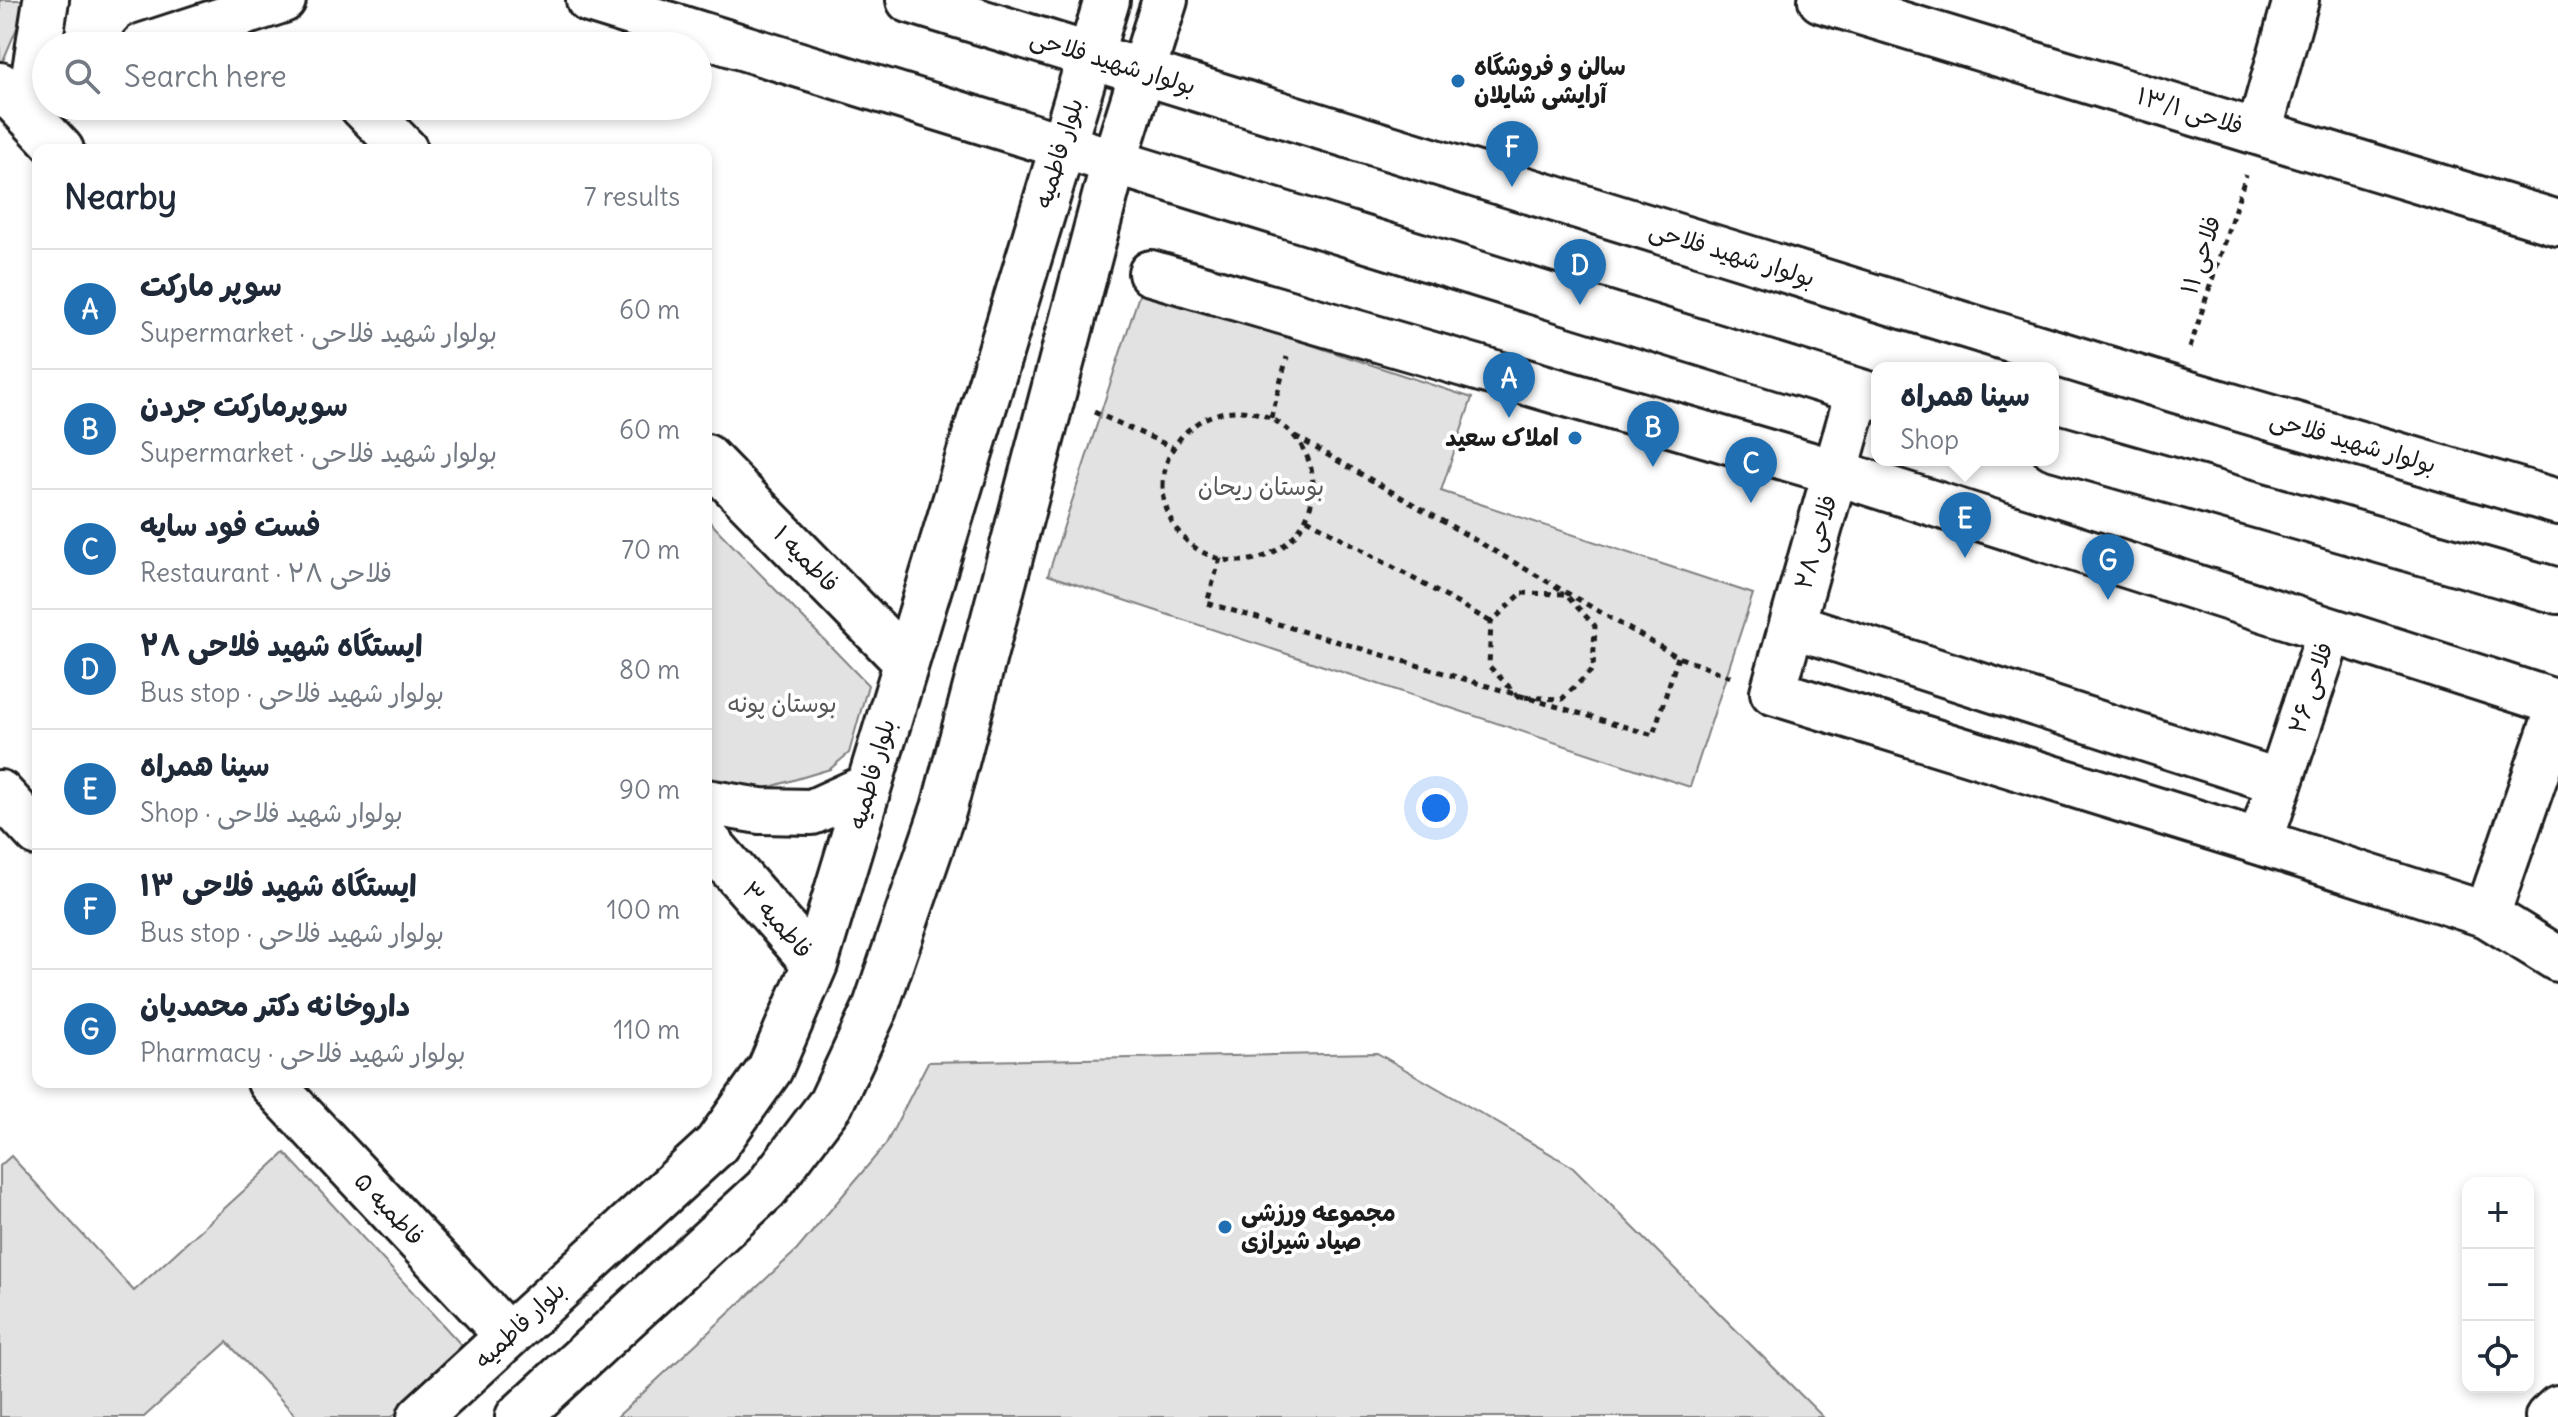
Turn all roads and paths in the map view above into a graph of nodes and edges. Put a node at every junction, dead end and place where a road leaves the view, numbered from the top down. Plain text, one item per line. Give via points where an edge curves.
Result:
1 (46, 0) edge
2 (283, 0) edge
3 (589, 0) edge
4 (909, 0) edge
5 (1107, 0) edge
6 (1165, 0) edge
7 (1821, 0) edge
8 (2296, 0) edge
9 (38, 32) edge
10 (186, 32) edge
11 (692, 32) edge
12 (712, 38) edge
13 (1089, 55) junction
14 (32, 58) edge
15 (1143, 70) junction
16 (19, 111) edge
17 (376, 120) edge
18 (2259, 132) junction
19 (55, 144) edge
20 (399, 144) edge
21 (1061, 146) junction
22 (1114, 162) junction
23 (2558, 223) edge
24 (1151, 273) dead end
25 (1298, 316) junction
26 (2176, 390) junction
27 (1053, 394) junction
28 (1868, 394) edge
29 (1271, 418) junction
30 (1295, 436) junction
31 (1173, 447) junction
32 (2059, 449) edge
33 (712, 463) edge
34 (1835, 472) junction
35 (2558, 502) edge
36 (1307, 519) junction
37 (1220, 558) junction
38 (2558, 591) edge
39 (1565, 594) junction
40 (1491, 622) junction
41 (1792, 625) junction
42 (2330, 631) junction
43 (1678, 657) junction
44 (905, 661) junction
45 (1773, 692) junction
46 (1519, 697) junction
47 (2558, 703) edge
48 (2558, 710) edge
49 (2280, 782) junction
50 (869, 786) junction
51 (0, 793) edge
52 (712, 803) edge
53 (32, 828) edge
54 (2260, 842) junction
55 (712, 846) edge
56 (2487, 915) junction
57 (2558, 959) edge
58 (815, 964) junction
59 (276, 1088) edge
60 (508, 1336) junction
61 (2558, 1408) edge
62 (420, 1417) edge
63 (518, 1417) edge
64 (2548, 1417) edge

1 - 9 street
2 - 10 street
3 - 11 street
4 - 13 street, بولوار شهید فلاحی
5 - 13 street, بلوار فاطمیه
6 - 15 street
7 - 18 street, فلاحی ۱۳/۱
8 - 18 street
12 - 21 street
13 - 15 street, بولوار شهید فلاحی
13 - 21 street, بلوار فاطمیه
14 - 16 street
15 - 22 street
15 - 26 street, بولوار شهید فلاحی
16 - 19 street
17 - 20 street
18 - 23 street, فلاحی ۱۳/۱
18 - 26 path, فلاحی ۱۱
21 - 22 street
21 - 44 street, بلوار فاطمیه
22 - 27 street
22 - 28 street
24 - 25 street
25 - 29 path
25 - 34 street
26 - 35 street, بولوار شهید فلاحی
27 - 31 path
27 - 63 street via 944,808 875,1009 831,1103 766,1189
28 - 34 street, فلاحی ۲۸
29 - 30 path
29 - 31 path via 1243,411 1213,415 1188,429
30 - 36 path via 1310,462 1314,491
30 - 39 path
31 - 37 path via 1163,482 1167,511 1182,536
32 - 38 street
33 - 44 street, فاطمیه ۱
34 - 41 street, فلاحی ۲۸
34 - 42 street
36 - 37 path via 1288,543 1263,558
36 - 40 path
37 - 46 path via 1207,603
39 - 40 path via 1522,593
39 - 43 path
39 - 46 path via 1595,626 1593,669 1562,699
40 - 46 path via 1489,666
41 - 45 street, فلاحی ۲۸
41 - 49 street
42 - 47 street
42 - 49 street, فلاحی ۲۶
43 - 45 path
43 - 46 path via 1653,735
44 - 50 street, بلوار فاطمیه
45 - 54 street
48 - 56 street
49 - 54 street, فلاحی ۲۶
50 - 52 street via 812,812
50 - 58 street, بلوار فاطمیه
51 - 53 street
54 - 56 street
55 - 58 street, فاطمیه ۳
56 - 57 street
58 - 60 street, بلوار فاطمیه via 770,1069 716,1145
59 - 60 street, فاطمیه ۵
60 - 62 street, بلوار فاطمیه
61 - 64 street

